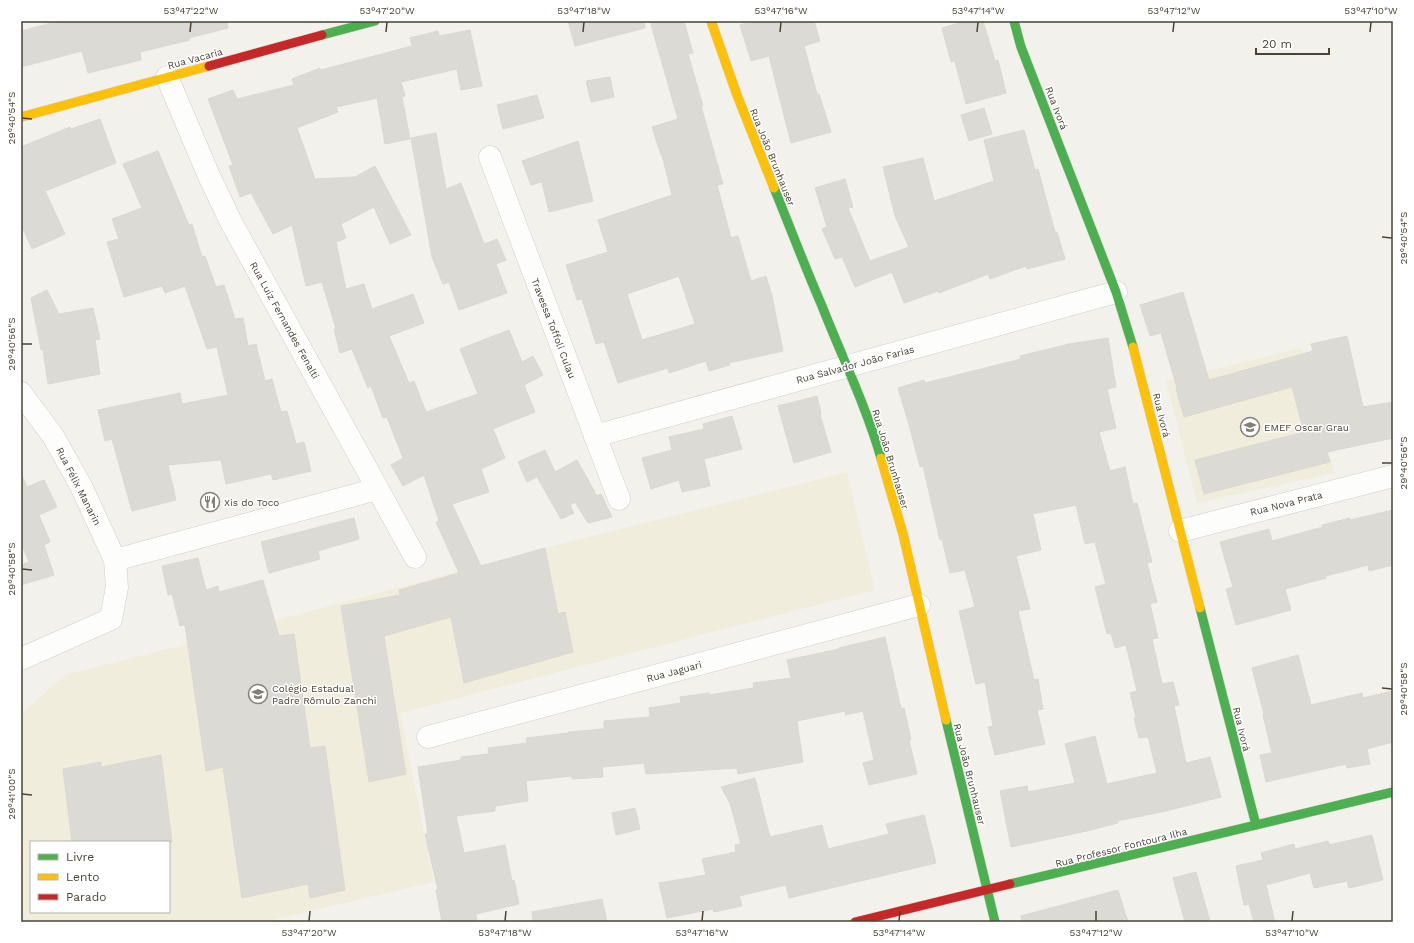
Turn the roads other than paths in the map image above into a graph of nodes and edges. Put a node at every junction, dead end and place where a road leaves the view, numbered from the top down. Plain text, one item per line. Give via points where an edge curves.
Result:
1 (375, 21) edge
2 (711, 21) edge
3 (1014, 21) edge
4 (167, 77) junction
5 (21, 117) edge
6 (490, 157) dead end
7 (1116, 292) junction
8 (848, 366) junction
9 (21, 393) edge
10 (595, 436) junction
11 (1393, 476) edge
12 (377, 489) junction
13 (619, 499) dead end
14 (1180, 531) junction
15 (415, 557) dead end
16 (115, 560) junction
17 (919, 605) junction
18 (21, 659) edge
19 (428, 737) dead end
20 (1393, 792) edge
21 (1256, 825) junction
22 (987, 890) junction
23 (855, 922) edge
24 (996, 922) edge

1 - 4 street, Rua Vacaria
2 - 8 street, Rua João Brunhauser via 737,95
3 - 7 street, Rua Ivorá via 1024,54
4 - 5 street, Rua Vacaria
4 - 12 street, Rua Luiz Fernandes Fenalti via 231,222
6 - 10 street, Travessa Toffoli Culau
7 - 8 street, Rua Salvador João Farias
7 - 14 street, Rua Ivorá via 1130,336
8 - 10 street, Rua Salvador João Farias
8 - 17 street, Rua João Brunhauser via 875,438 903,534
9 - 16 street, Rua Félix Manarin via 53,436 81,486
10 - 13 street, Travessa Toffoli Culau
11 - 14 street, Rua Nova Prata
12 - 15 street, Rua Luiz Fernandes Fenalti
12 - 16 street
14 - 21 street, Rua Ivorá
16 - 18 street, Rua Félix Manarin via 116,587 111,619
17 - 19 street, Rua Jaguari
17 - 22 street, Rua João Brunhauser
20 - 21 street, Rua Professor Fontoura Ilha
21 - 22 street, Rua Professor Fontoura Ilha
22 - 23 street, Rua Professor Fontoura Ilha
22 - 24 street, Rua João Brunhauser

